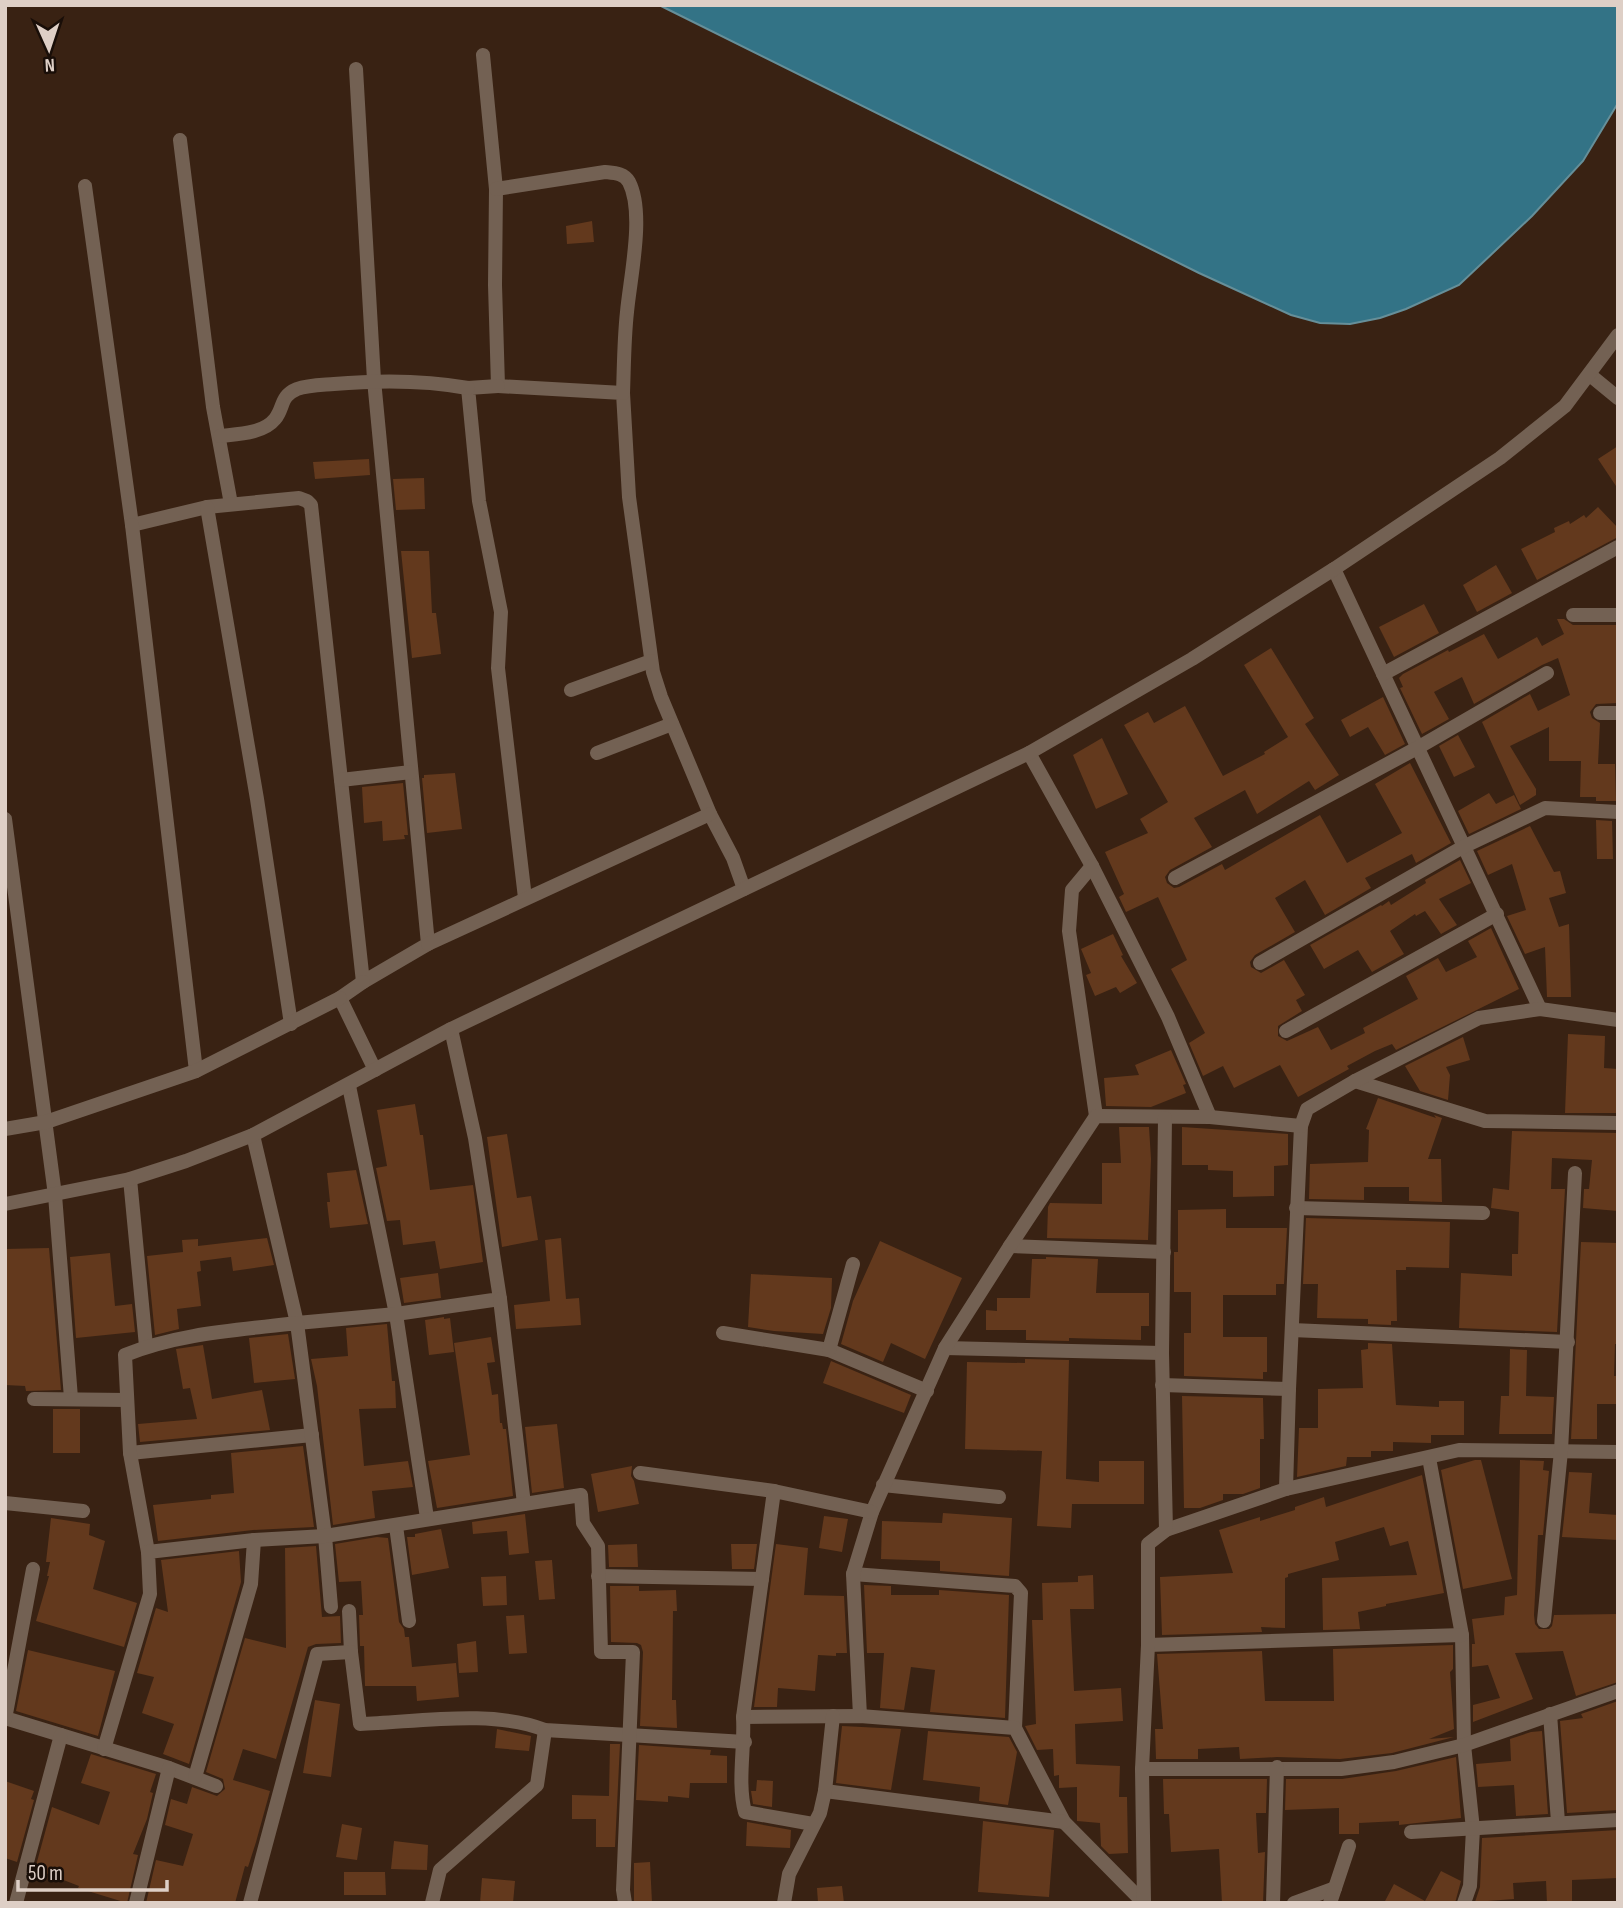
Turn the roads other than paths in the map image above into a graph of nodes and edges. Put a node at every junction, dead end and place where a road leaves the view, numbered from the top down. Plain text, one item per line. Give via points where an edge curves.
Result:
1 (484, 55) dead end
2 (356, 68) dead end
3 (180, 140) dead end
4 (85, 186) dead end
5 (496, 188) junction
6 (1618, 335) edge
7 (1590, 376) junction
8 (374, 380) junction
9 (498, 386) junction
10 (468, 388) junction
11 (623, 393) junction
12 (1618, 398) edge
13 (220, 436) junction
14 (232, 504) junction
15 (207, 507) junction
16 (132, 525) junction
17 (1618, 547) edge
18 (1334, 569) junction
19 (1573, 615) dead end
20 (1618, 615) edge
21 (651, 661) junction
22 (1547, 673) dead end
23 (1383, 674) junction
24 (571, 690) dead end
25 (1600, 713) dead end
26 (1618, 713) edge
27 (672, 724) junction
28 (1419, 747) junction
29 (597, 753) dead end
30 (1030, 754) junction
31 (411, 772) junction
32 (341, 780) junction
33 (1618, 812) edge
34 (5, 819) edge
35 (714, 820) junction
36 (1463, 847) junction
37 (1092, 866) junction
38 (1175, 878) dead end
39 (744, 889) junction
40 (525, 898) junction
41 (1497, 915) junction
42 (428, 944) junction
43 (1260, 963) dead end
44 (363, 982) junction
45 (340, 998) junction
46 (1540, 1009) junction
47 (1618, 1020) edge
48 (291, 1024) junction
49 (451, 1029) junction
50 (1286, 1031) dead end
51 (375, 1070) junction
52 (196, 1071) junction
53 (1355, 1080) junction
54 (349, 1086) junction
55 (1096, 1116) junction
56 (1210, 1117) junction
57 (1165, 1118) junction
58 (1618, 1123) edge
59 (1301, 1126) junction
60 (5, 1129) edge
61 (46, 1129) junction
62 (253, 1135) junction
63 (1575, 1173) dead end
64 (130, 1179) junction
65 (55, 1195) junction
66 (5, 1204) edge
67 (1296, 1208) junction
68 (1483, 1213) dead end
69 (1010, 1246) junction
70 (1164, 1252) junction
71 (853, 1264) dead end
72 (500, 1299) junction
73 (396, 1314) junction
74 (297, 1323) junction
75 (1292, 1330) junction
76 (723, 1333) dead end
77 (1567, 1342) junction
78 (146, 1346) junction
79 (945, 1348) junction
80 (829, 1350) junction
81 (1162, 1353) junction
82 (1162, 1385) junction
83 (1289, 1389) junction
84 (927, 1391) junction
85 (71, 1398) junction
86 (34, 1399) dead end
87 (127, 1400) junction
88 (312, 1435) junction
89 (1561, 1451) junction
90 (1618, 1452) edge
91 (130, 1453) junction
92 (1429, 1458) junction
93 (640, 1473) dead end
94 (883, 1485) junction
95 (1286, 1489) junction
96 (774, 1491) junction
97 (999, 1497) dead end
98 (5, 1503) edge
99 (524, 1504) junction
100 (83, 1511) dead end
101 (872, 1512) junction
102 (428, 1518) junction
103 (396, 1526) junction
104 (1166, 1530) junction
105 (325, 1536) junction
106 (254, 1540) junction
107 (148, 1552) junction
108 (33, 1569) dead end
109 (853, 1574) junction
110 (598, 1576) junction
111 (762, 1579) junction
112 (331, 1607) dead end
113 (349, 1611) dead end
114 (409, 1621) dead end
115 (1544, 1621) dead end
116 (1462, 1635) junction
117 (1148, 1645) junction
118 (351, 1652) junction
119 (1618, 1691) edge
120 (1550, 1714) junction
121 (834, 1716) junction
122 (860, 1716) junction
123 (743, 1717) junction
124 (5, 1718) edge
125 (1015, 1728) junction
126 (545, 1730) junction
127 (61, 1735) junction
128 (631, 1735) junction
129 (745, 1742) junction
130 (1464, 1745) junction
131 (104, 1749) junction
132 (169, 1768) junction
133 (1277, 1768) junction
134 (1142, 1769) junction
135 (195, 1777) junction
136 (216, 1786) dead end
137 (825, 1791) junction
138 (1618, 1820) edge
139 (1064, 1822) junction
140 (1558, 1822) junction
141 (813, 1824) junction
142 (1473, 1829) junction
143 (1411, 1832) dead end
144 (1349, 1846) dead end
145 (1335, 1888) junction
146 (1144, 1902) edge
147 (16, 1903) edge
148 (136, 1903) edge
149 (250, 1903) edge
150 (432, 1903) edge
151 (625, 1903) edge
152 (784, 1903) edge
153 (1273, 1903) edge
154 (1294, 1903) edge
155 (1330, 1903) edge
156 (1464, 1903) edge

1 - 5 street
2 - 8 street
3 - 13 street
4 - 16 street
5 - 9 street
5 - 11 street via 605,172 628,181 636,240
6 - 7 street
7 - 12 street
7 - 18 street via 1541,428
8 - 10 street
8 - 13 street via 295,390 282,401 275,419 256,431
8 - 31 street
9 - 10 street
9 - 11 street
10 - 40 street via 479,501 501,612 498,668
11 - 21 street via 629,497
13 - 14 street
14 - 15 street
14 - 32 street via 299,498 311,505
15 - 16 street
15 - 48 street
16 - 52 street
17 - 23 street
18 - 23 street
18 - 30 street
19 - 20 street
21 - 24 street
21 - 27 street
22 - 28 street
23 - 28 street
25 - 26 street
27 - 29 street
27 - 35 street
28 - 36 street
28 - 38 street
30 - 37 street
30 - 39 street
31 - 32 street
31 - 42 street
32 - 44 street
33 - 36 street via 1545,808
34 - 61 street
35 - 39 street
35 - 40 street
36 - 41 street
36 - 43 street
37 - 55 street via 1072,890 1069,931
37 - 56 street via 1168,1017
39 - 49 street
40 - 42 street
41 - 46 street
41 - 50 street
42 - 44 street
44 - 45 street
45 - 48 street
45 - 51 street
46 - 47 street
46 - 53 street via 1479,1018
48 - 52 street
49 - 51 street
49 - 72 street via 475,1138
51 - 54 street
52 - 61 street
53 - 58 street via 1485,1121
53 - 59 street via 1307,1109
54 - 62 street
54 - 73 street
55 - 57 street
55 - 69 street
56 - 57 street
56 - 59 street
57 - 70 street
59 - 67 street
60 - 61 street
61 - 65 street
62 - 64 street
62 - 74 street
63 - 77 street
64 - 65 street
64 - 78 street
65 - 66 street
65 - 85 street
67 - 68 street
67 - 75 street
69 - 70 street
69 - 79 street
70 - 81 street
71 - 80 street
72 - 73 street
72 - 99 street
73 - 74 street
73 - 102 street
74 - 78 street
74 - 88 street
75 - 77 street
75 - 83 street
76 - 80 street
77 - 89 street
78 - 87 street via 125,1355
79 - 81 street
79 - 84 street
80 - 84 street
81 - 82 street
82 - 83 street
82 - 104 street
83 - 95 street
84 - 94 street
85 - 86 street
85 - 87 street
87 - 91 street
88 - 91 street
88 - 105 street
89 - 90 street
89 - 92 street via 1459,1450
89 - 115 street
91 - 107 street
92 - 95 street
92 - 116 street
93 - 96 street
94 - 97 street
94 - 101 street
95 - 104 street
96 - 101 street
96 - 111 street
98 - 100 street
99 - 102 street
99 - 110 street via 581,1495 583,1523 598,1546
101 - 109 street
102 - 103 street
103 - 105 street
103 - 114 street
104 - 117 street via 1148,1544
105 - 106 street
105 - 112 street
106 - 107 street
106 - 135 street via 251,1584
107 - 131 street via 150,1594
108 - 124 street
109 - 122 street
109 - 125 street via 1019,1589
110 - 111 street
110 - 128 street via 601,1652 633,1652
111 - 123 street
113 - 118 street
116 - 117 street
116 - 130 street
117 - 134 street
118 - 126 street via 360,1724 494,1718
118 - 149 street via 317,1654
119 - 120 street
120 - 130 street
120 - 140 street
121 - 122 street
121 - 123 street
121 - 137 street
122 - 125 street
123 - 129 street
124 - 127 street
125 - 139 street
126 - 128 street
126 - 150 street via 537,1785 440,1870
127 - 131 street
127 - 147 street
128 - 129 street
128 - 151 street
129 - 141 street via 741,1797 745,1812
130 - 133 street via 1342,1769
130 - 142 street
131 - 132 street
132 - 135 street
132 - 148 street
133 - 134 street
133 - 153 street
134 - 146 street
135 - 136 street
137 - 139 street
137 - 141 street
138 - 140 street
139 - 146 street
140 - 142 street
141 - 152 street via 789,1874
142 - 143 street
142 - 156 street via 1470,1886
144 - 145 street
145 - 154 street
145 - 155 street

